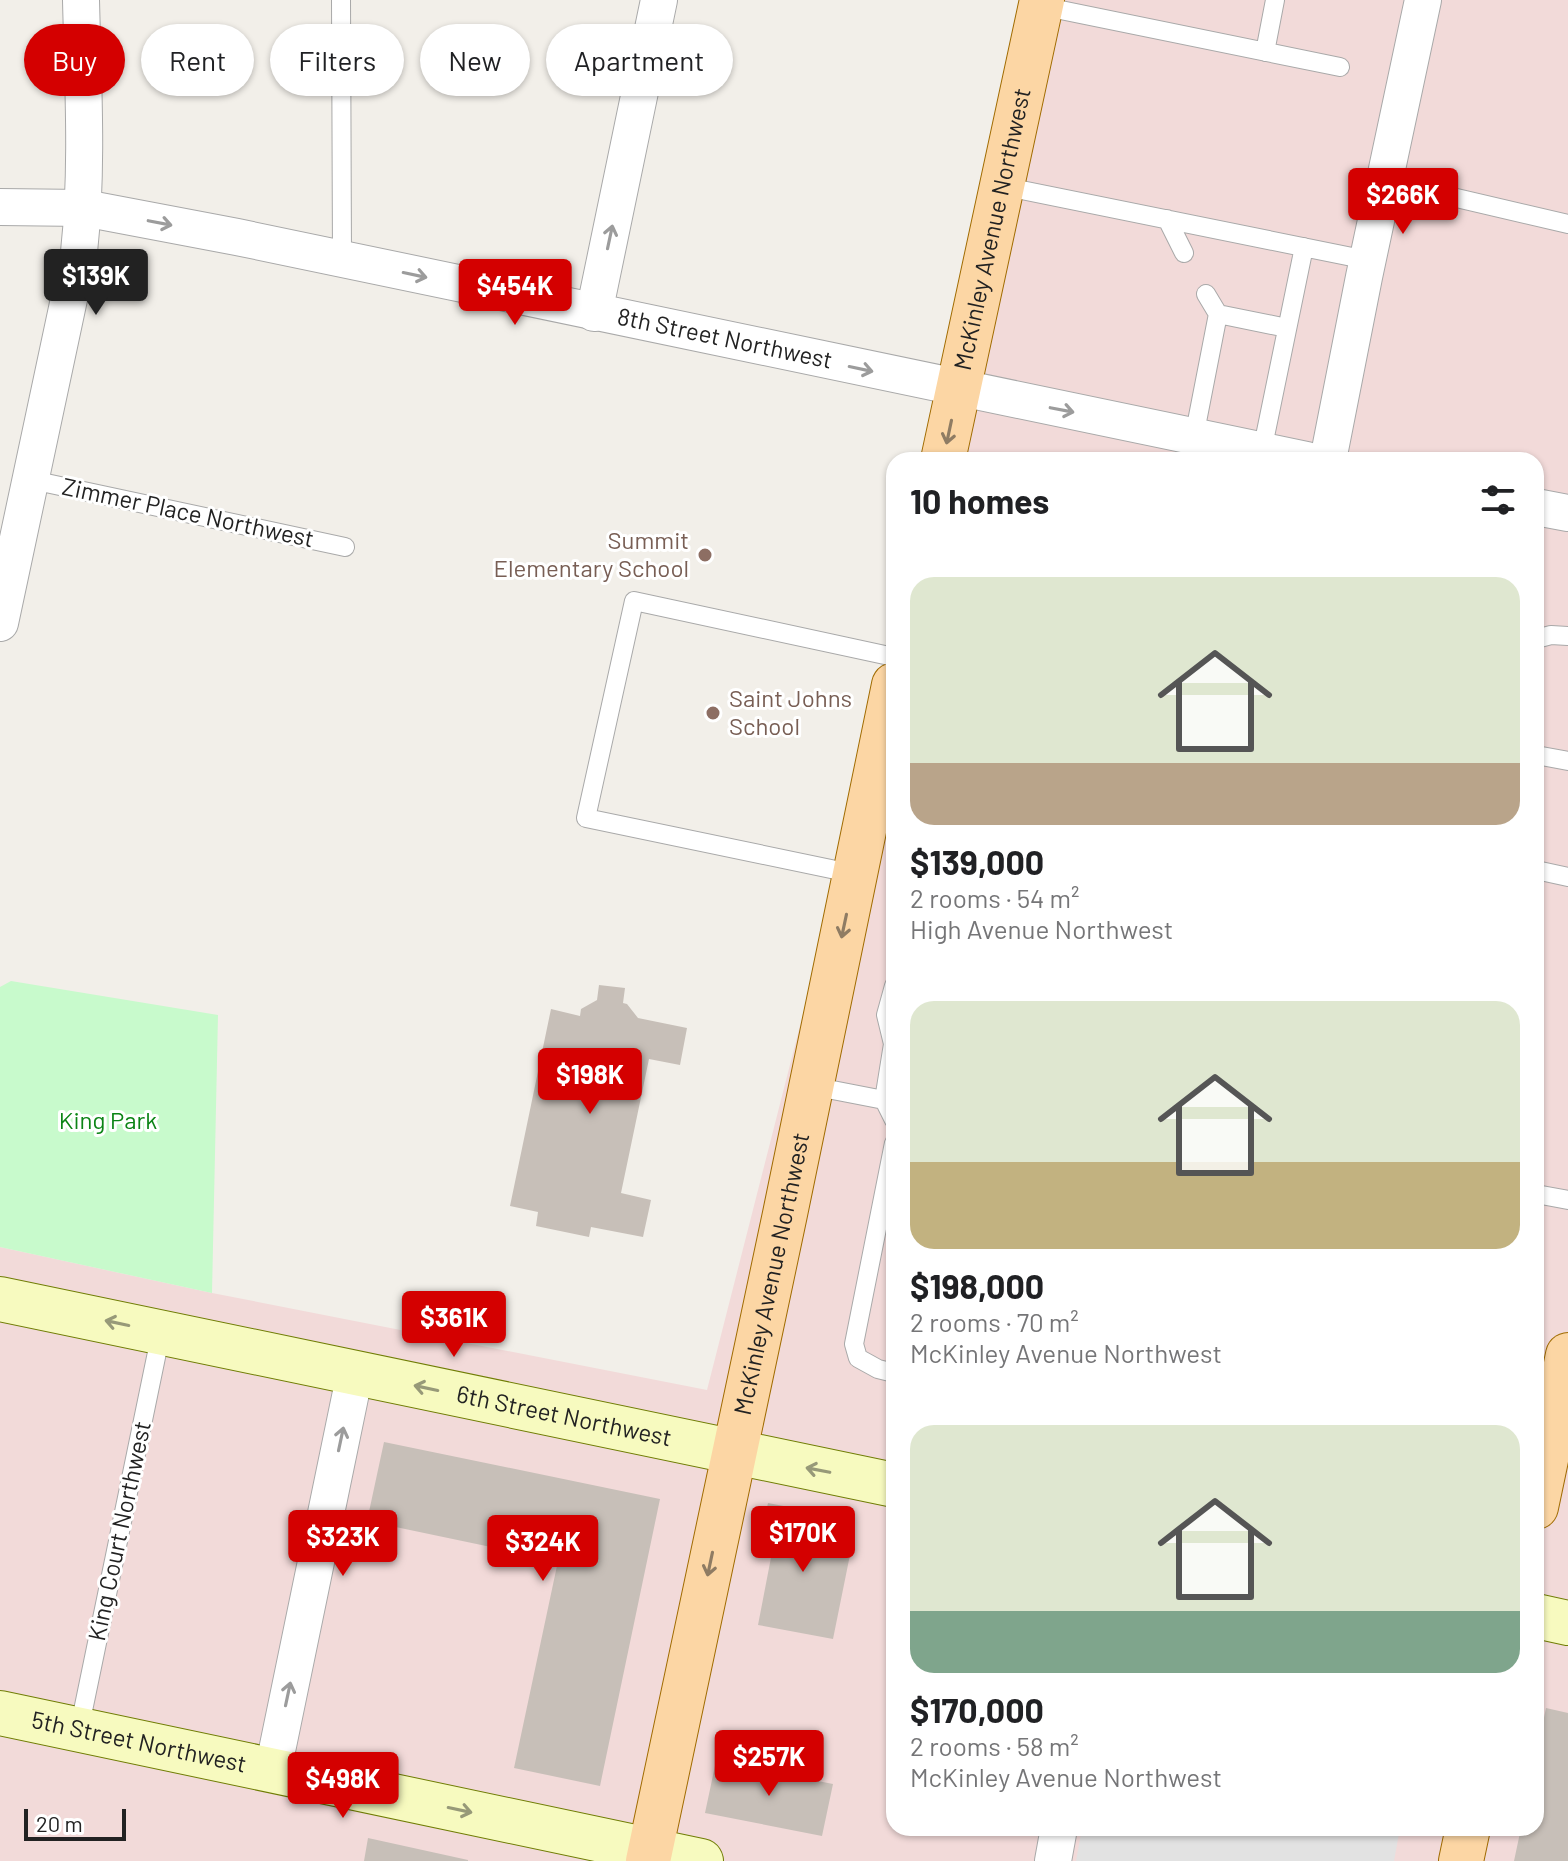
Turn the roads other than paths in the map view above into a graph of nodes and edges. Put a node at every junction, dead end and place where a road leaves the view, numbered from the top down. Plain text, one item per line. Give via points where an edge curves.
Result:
1 (81, 0) edge
2 (341, 0) edge
3 (659, 0) edge
4 (1275, 0) edge
5 (1423, 0) edge
6 (1041, 3) edge
7 (1265, 52) junction
8 (1340, 67) dead end
9 (1384, 181) junction
10 (1002, 186) junction
11 (0, 207) edge
12 (84, 208) junction
13 (1167, 219) junction
14 (1568, 224) edge
15 (1304, 247) junction
16 (1184, 253) dead end
17 (342, 260) junction
18 (1367, 260) junction
19 (1206, 294) dead end
20 (594, 313) junction
21 (1218, 314) junction
22 (1287, 328) junction
23 (958, 389) junction
24 (1194, 437) junction
25 (1262, 451) junction
26 (945, 452) edge
27 (1267, 452) edge
28 (1330, 452) edge
29 (32, 480) junction
30 (1544, 508) edge
31 (1568, 513) edge
32 (345, 547) dead end
33 (0, 623) edge
34 (1568, 636) edge
35 (1544, 637) edge
36 (886, 655) edge
37 (1544, 756) edge
38 (1568, 761) edge
39 (885, 778) edge
40 (1544, 872) edge
41 (855, 874) junction
42 (1568, 877) edge
43 (812, 1086) junction
44 (886, 1088) edge
45 (884, 1100) junction
46 (886, 1104) edge
47 (886, 1183) edge
48 (1544, 1196) edge
49 (1568, 1200) edge
50 (0, 1299) edge
51 (162, 1332) junction
52 (886, 1371) edge
53 (355, 1373) junction
54 (1559, 1377) edge
55 (734, 1452) junction
56 (1544, 1462) edge
57 (886, 1483) edge
58 (1544, 1618) edge
59 (1568, 1623) edge
60 (0, 1713) edge
61 (79, 1730) junction
62 (273, 1770) junction
63 (1058, 1836) edge
64 (1466, 1836) edge
65 (649, 1856) edge
66 (701, 1861) edge
67 (1053, 1861) edge
68 (1461, 1861) edge

1 - 12 street
2 - 17 lane
20 -> 3 street
4 - 7 lane
5 - 9 street
6 - 7 lane
6 - 10 main road, McKinley Avenue Northwest
7 - 8 lane
9 - 14 lane
9 - 18 street
10 - 13 lane
10 - 23 main road, McKinley Avenue Northwest
11 - 12 street, 8th Street Northwest
12 -> 17 street, 8th Street Northwest
12 - 29 street
13 - 15 lane
13 - 16 lane
15 - 18 lane
15 - 22 lane
17 -> 20 street, 8th Street Northwest
18 - 28 street
19 - 21 lane
20 -> 23 street, 8th Street Northwest
21 - 22 lane
21 - 24 lane
22 - 25 lane
23 -> 24 street, 8th Street Northwest
23 -> 26 main road, McKinley Avenue Northwest
24 - 25 street, 8th Street Northwest
25 - 27 street, 8th Street Northwest
29 - 32 lane, Zimmer Place Northwest
29 - 33 street
30 - 31 street
34 - 35 lane
36 - 41 lane via 634,601 586,818
37 - 38 lane
39 - 41 main road, McKinley Avenue Northwest
40 - 42 lane
41 -> 43 main road, McKinley Avenue Northwest
43 - 45 lane
43 - 55 main road, McKinley Avenue Northwest
44 - 45 lane
45 - 46 lane
47 - 52 lane via 854,1344 858,1358
48 - 49 lane
51 -> 50 main road, 6th Street Northwest
51 - 53 main road, 6th Street Northwest
51 - 61 lane, King Court Northwest
55 -> 53 main road, 6th Street Northwest
62 -> 53 street
54 - 56 main road
57 -> 55 main road, 6th Street Northwest
55 -> 65 main road, McKinley Avenue Northwest
58 - 59 main road
60 - 61 main road, 5th Street Northwest
61 - 62 main road, 5th Street Northwest
62 -> 65 main road, 5th Street Northwest
63 - 67 street
64 - 68 main road
65 - 66 main road, 5th Street Northwest

